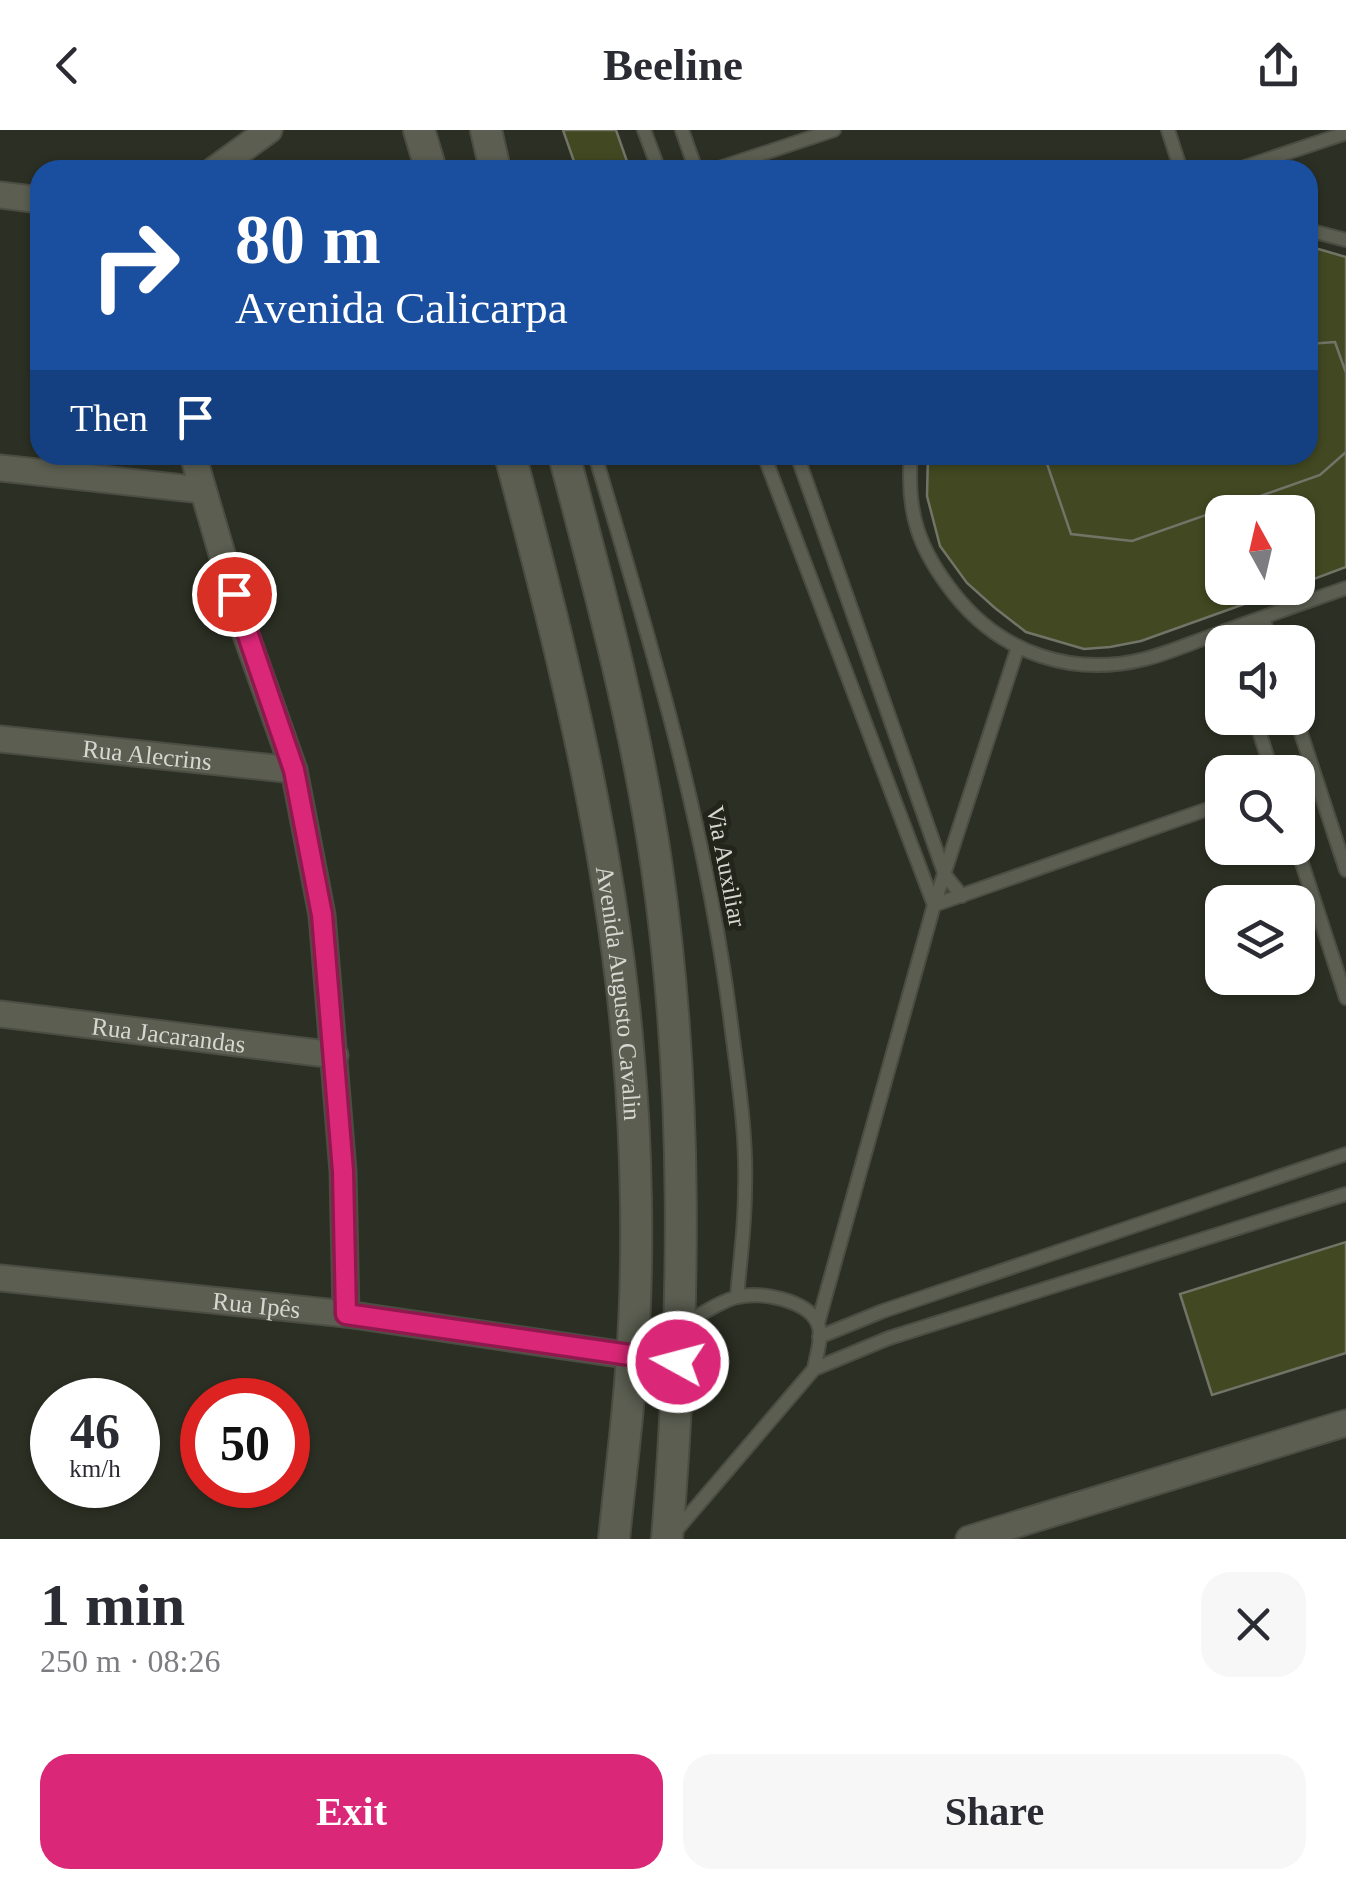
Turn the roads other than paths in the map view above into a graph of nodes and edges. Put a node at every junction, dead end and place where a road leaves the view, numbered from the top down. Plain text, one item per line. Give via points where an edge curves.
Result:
1 (269, 130) edge
2 (419, 130) edge
3 (486, 130) edge
4 (644, 130) edge
5 (682, 130) edge
6 (834, 130) edge
7 (1168, 130) edge
8 (1343, 132) edge
9 (228, 160) edge
10 (428, 160) edge
11 (493, 160) edge
12 (655, 160) edge
13 (692, 160) edge
14 (743, 160) edge
15 (1178, 160) edge
16 (1264, 160) edge
17 (0, 195) edge
18 (30, 199) edge
19 (1318, 233) edge
20 (1346, 240) edge
21 (196, 465) edge
22 (512, 465) edge
23 (566, 465) edge
24 (598, 465) edge
25 (768, 465) edge
26 (801, 465) edge
27 (911, 465) edge
28 (0, 468) edge
29 (202, 490) junction
30 (1346, 588) edge
31 (1263, 618) junction
32 (1249, 625) edge
33 (1265, 625) edge
34 (1205, 643) edge
35 (1018, 647) junction
36 (0, 739) edge
37 (294, 770) junction
38 (1315, 776) edge
39 (1205, 810) edge
40 (1303, 865) edge
41 (1346, 870) edge
42 (944, 875) junction
43 (962, 896) junction
44 (934, 905) junction
45 (666, 948) junction
46 (618, 956) junction
47 (1346, 998) edge
48 (0, 1014) edge
49 (335, 1055) junction
50 (1346, 1154) edge
51 (1346, 1194) edge
52 (0, 1278) edge
53 (737, 1296) junction
54 (346, 1314) junction
55 (680, 1326) junction
56 (818, 1330) junction
57 (632, 1356) junction
58 (678, 1362) junction
59 (814, 1370) junction
60 (1346, 1422) edge
61 (614, 1539) edge
62 (668, 1539) edge
63 (969, 1539) edge

1 - 9 street
2 - 10 main road
3 - 11 main road
4 - 12 lane
5 - 13 lane
6 - 14 lane
7 - 15 lane
8 - 16 lane
17 - 18 street
19 - 20 lane
21 - 29 street
22 - 46 main road, Avenida Augusto Cavalin via 575,719
23 - 45 main road, Avenida Augusto Cavalin via 626,706
24 - 53 lane, Via Auxiliar via 681,752 726,984 746,1189
25 - 44 lane
26 - 42 lane
27 - 35 lane via 913,518 926,554 966,608
28 - 29 street
29 - 37 street
30 - 31 lane
31 - 32 lane
31 - 33 lane
34 - 35 lane via 1111,666 1065,664
35 - 42 lane
36 - 37 street, Rua Alecrins
37 - 49 street via 322,915
38 - 41 lane
39 - 43 lane
40 - 47 lane
42 - 43 lane
42 - 44 lane
43 - 44 lane
44 - 56 lane
45 - 46 main road
45 - 55 main road, Avenida Augusto Cavalin via 676,1056
46 - 57 main road, Avenida Augusto Cavalin via 629,1051
48 - 49 street, Rua Jacarandas
49 - 54 street
50 - 56 lane
51 - 59 lane via 889,1338
52 - 54 street, Rua Ipês
53 - 55 lane
53 - 56 lane via 805,1308
54 - 57 street, Rua Ipês
55 - 58 main road, Avenida Augusto Cavalin
56 - 59 lane
57 - 58 main road
57 - 61 main road, Avenida Augusto Cavalin
58 - 62 main road, Avenida Augusto Cavalin
59 - 62 lane
60 - 63 street

